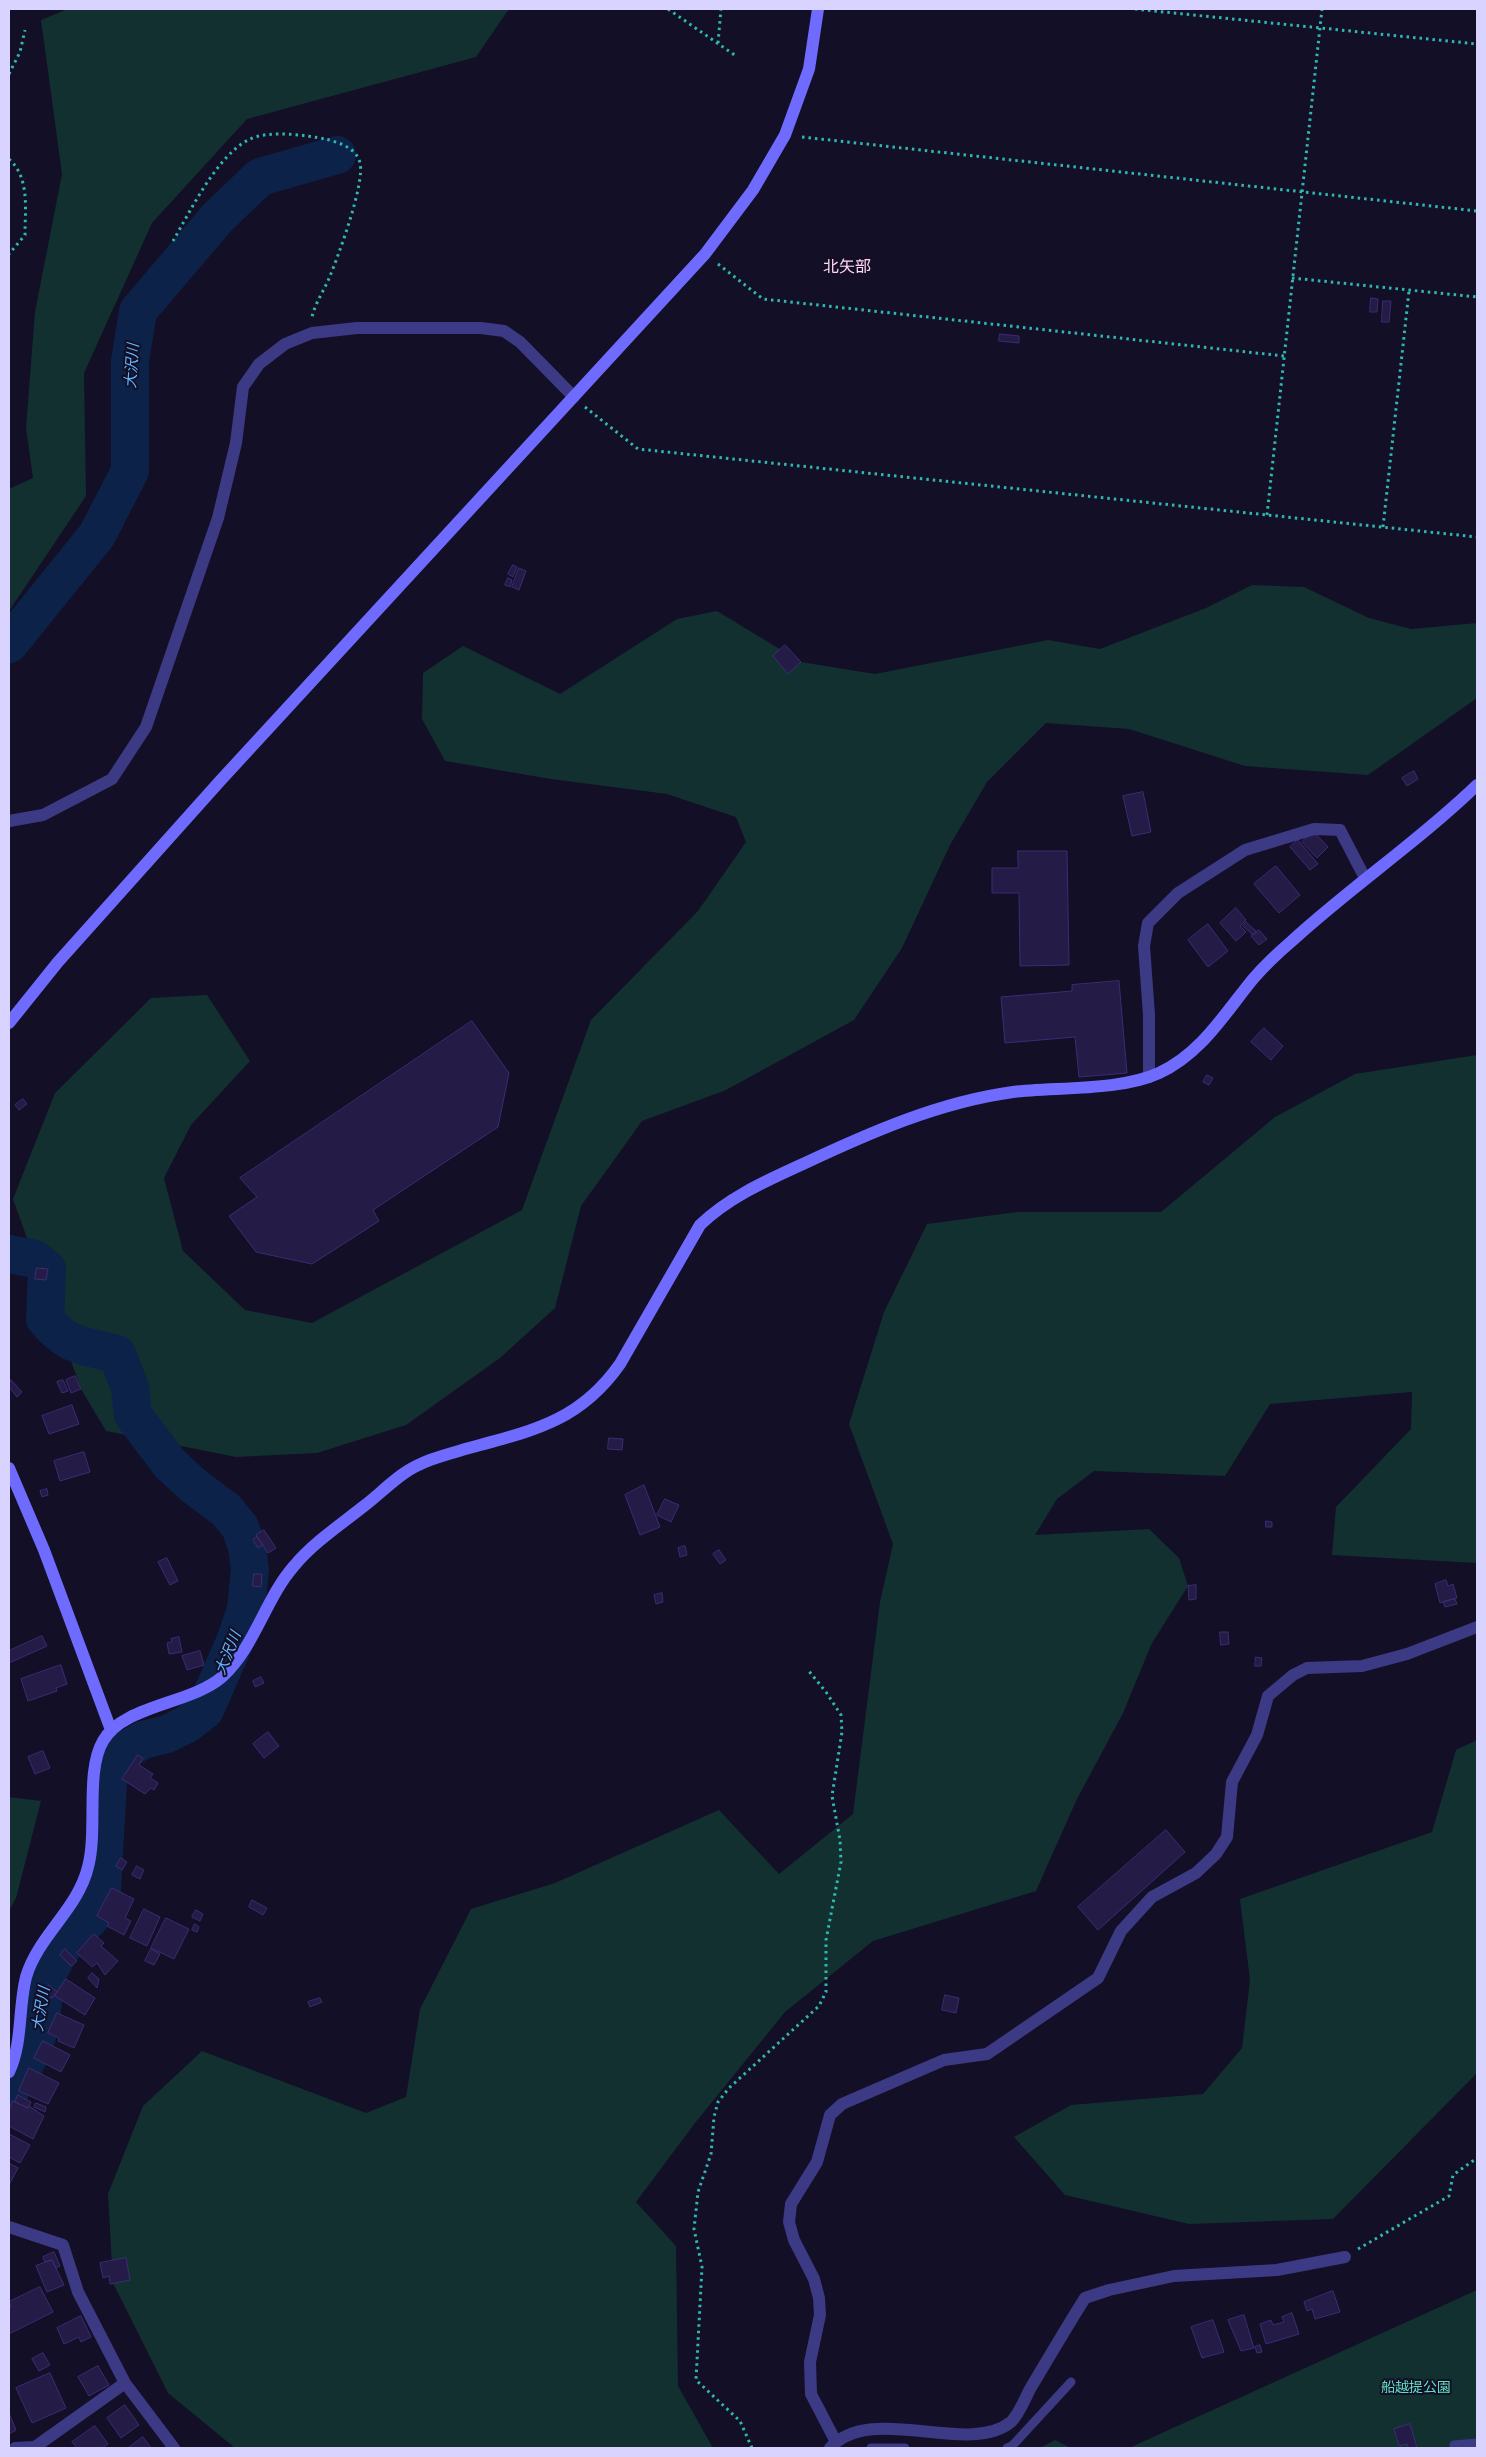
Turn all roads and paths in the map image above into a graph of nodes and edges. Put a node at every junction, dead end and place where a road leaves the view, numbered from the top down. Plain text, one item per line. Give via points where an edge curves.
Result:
1 (668, 9) edge
2 (721, 9) edge
3 (818, 9) edge
4 (1135, 9) edge
5 (1322, 9) edge
6 (1320, 27) junction
7 (25, 30) dead end
8 (718, 43) junction
9 (1477, 44) edge
10 (736, 56) dead end
11 (9, 74) edge
12 (785, 135) junction
13 (9, 159) edge
14 (1302, 193) junction
15 (1477, 211) edge
16 (173, 241) dead end
17 (9, 254) edge
18 (705, 254) junction
19 (1292, 278) junction
20 (1409, 291) junction
21 (1477, 297) edge
22 (312, 333) junction
23 (1284, 356) junction
24 (574, 398) junction
25 (1267, 514) junction
26 (1383, 527) junction
27 (1477, 537) edge
28 (1477, 785) edge
29 (9, 822) edge
30 (1365, 878) junction
31 (9, 1023) edge
32 (1149, 1077) junction
33 (9, 1468) edge
34 (1477, 1627) edge
35 (808, 1670) dead end
36 (111, 1730) junction
37 (9, 2072) edge
38 (1477, 2158) edge
39 (9, 2227) edge
40 (1345, 2256) joint
41 (125, 2382) junction
42 (1071, 2382) dead end
43 (1477, 2443) edge
44 (833, 2445) edge
45 (15, 2448) edge
46 (174, 2448) edge
47 (752, 2448) edge
48 (871, 2448) edge
49 (905, 2448) edge
50 (1007, 2448) edge
51 (1455, 2448) edge

1 - 8 path
2 - 8 path
3 - 12 street via 808,68
4 - 6 path
5 - 6 path
6 - 9 path
6 - 14 path
7 - 11 path via 20,52
8 - 10 path
12 - 14 path
12 - 18 street via 752,190
13 - 17 path via 18,167 25,191 25,235
14 - 15 path
14 - 19 path
16 - 22 path via 225,158 250,139 306,135 334,141 354,151 360,161 358,193 331,275 312,315
18 - 23 path via 763,299
18 - 24 street
19 - 20 path
19 - 23 path
20 - 21 path
20 - 26 path
22 - 24 street via 357,328 481,328 504,331 520,342
22 - 29 street via 285,344 259,364 243,387 236,443 218,518 146,726 112,779 43,815
23 - 25 path
24 - 25 path via 638,449
24 - 31 street via 220,781 58,962
25 - 26 path
26 - 27 path
28 - 30 street via 1447,814
30 - 32 street via 1255,976 1201,1044 1180,1061
30 - 32 street via 1340,830 1314,829 1245,850 1178,893 1148,923 1144,946
32 - 36 street via 1109,1084 1010,1092 936,1109 853,1140 737,1196 700,1225 620,1364 586,1403 536,1429 424,1461 403,1474 293,1566 248,1642 221,1677 200,1690 135,1716
33 - 36 street via 44,1550
34 - 44 street via 1408,1654 1362,1666 1307,1668 1293,1675 1268,1696 1257,1735 1232,1782 1227,1837 1216,1854 1196,1873 1152,1897 1121,1931 1098,1978 987,2054 944,2060 842,2104 830,2115 817,2162 791,2204 789,2222 819,2298 820,2315 810,2362 811,2394
35 - 47 path via 841,1716 842,1732 832,1796 841,1862 826,1940 826,1992 819,2006 728,2088 718,2102 711,2154 698,2192 694,2229 702,2267 696,2380 740,2420
36 - 37 street via 96,1759 93,1836 88,1868 80,1889 38,1950 26,1977 18,2045
38 - 40 path via 1453,2175 1449,2196
39 - 41 street via 63,2245 78,2292
40 - 44 street via 1277,2270 1174,2276 1084,2298 1011,2421 989,2435 865,2430
41 - 45 street via 35,2447
41 - 46 street
42 - 50 lane
43 - 51 lane via 1454,2445
48 - 49 lane

